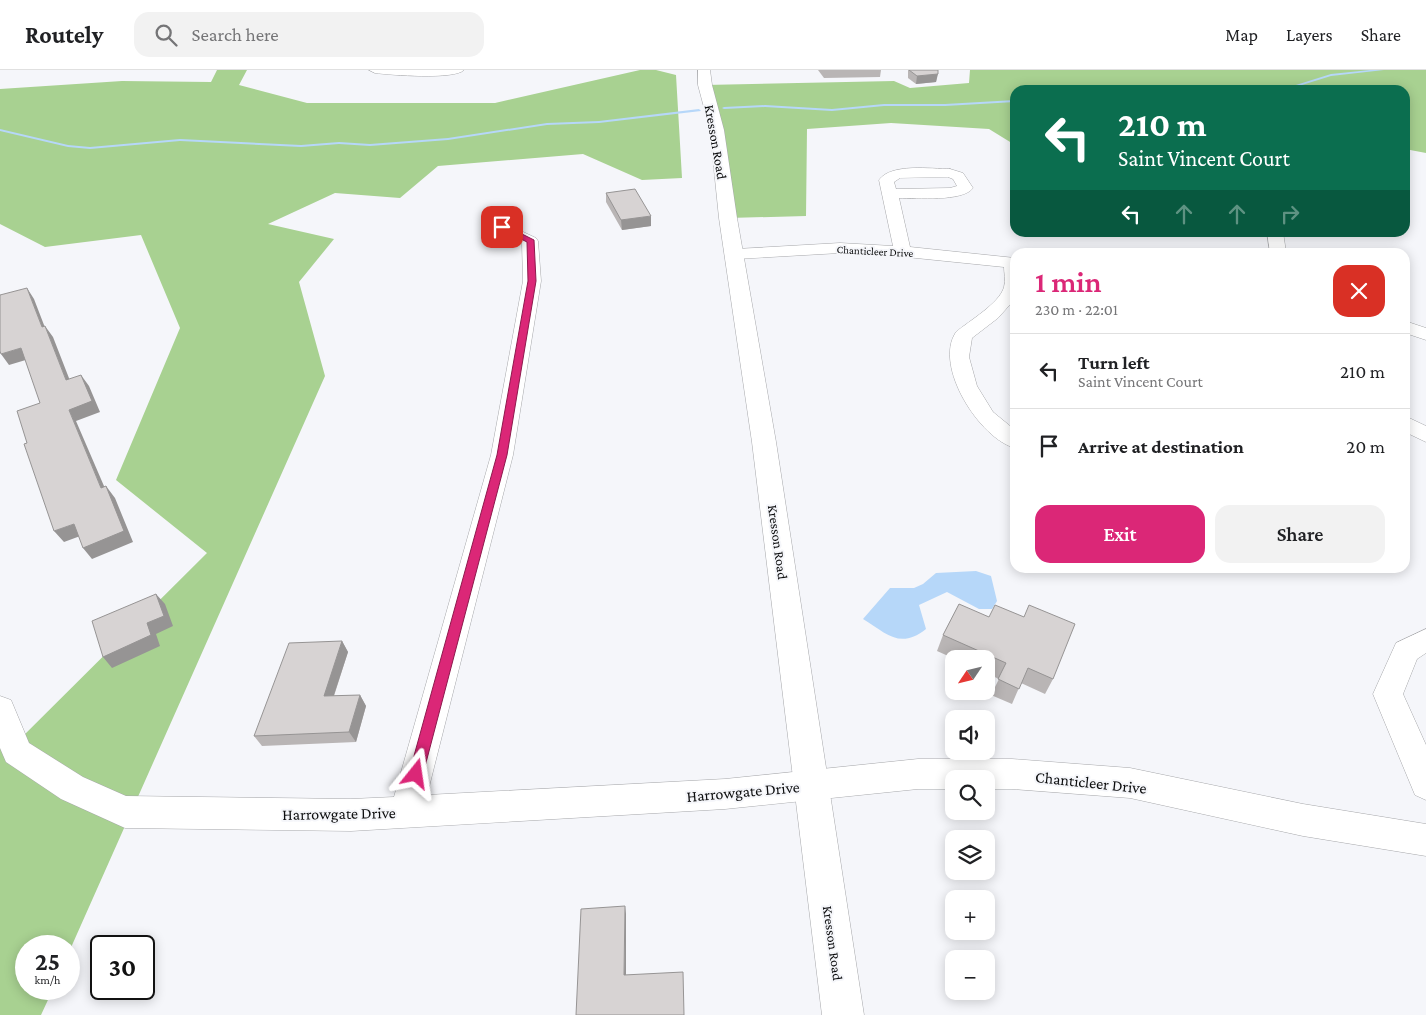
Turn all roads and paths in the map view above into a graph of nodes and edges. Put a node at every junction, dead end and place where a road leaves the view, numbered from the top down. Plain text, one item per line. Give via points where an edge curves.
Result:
1 (375, 70) edge
2 (458, 70) edge
3 (704, 70) edge
4 (890, 194) dead end
5 (502, 227) dead end
6 (902, 251) junction
7 (736, 254) junction
8 (1010, 263) edge
9 (1010, 294) edge
10 (1410, 329) edge
11 (1426, 334) edge
12 (1410, 426) edge
13 (1426, 435) edge
14 (1010, 437) edge
15 (1426, 640) edge
16 (0, 709) edge
17 (812, 785) junction
18 (1426, 785) edge
19 (406, 812) junction
20 (1426, 840) edge
21 (843, 1015) edge

1 - 2 street via 421,73
3 - 7 street, Kresson Road
4 - 6 street
5 - 19 street via 530,240 532,281 502,455
6 - 7 street, Chanticleer Drive via 840,248
6 - 8 street, Chanticleer Drive
7 - 17 street, Kresson Road
9 - 14 street via 962,336 959,357 967,386 985,416
10 - 11 street
12 - 13 street
15 - 18 street via 1406,651 1388,694
16 - 19 street, Harrowgate Drive via 17,752 72,788 125,812 351,815
17 - 19 street, Harrowgate Drive via 725,794
17 - 20 street, Chanticleer Drive via 918,774 1012,774 1130,783 1303,820
17 - 21 street, Kresson Road

